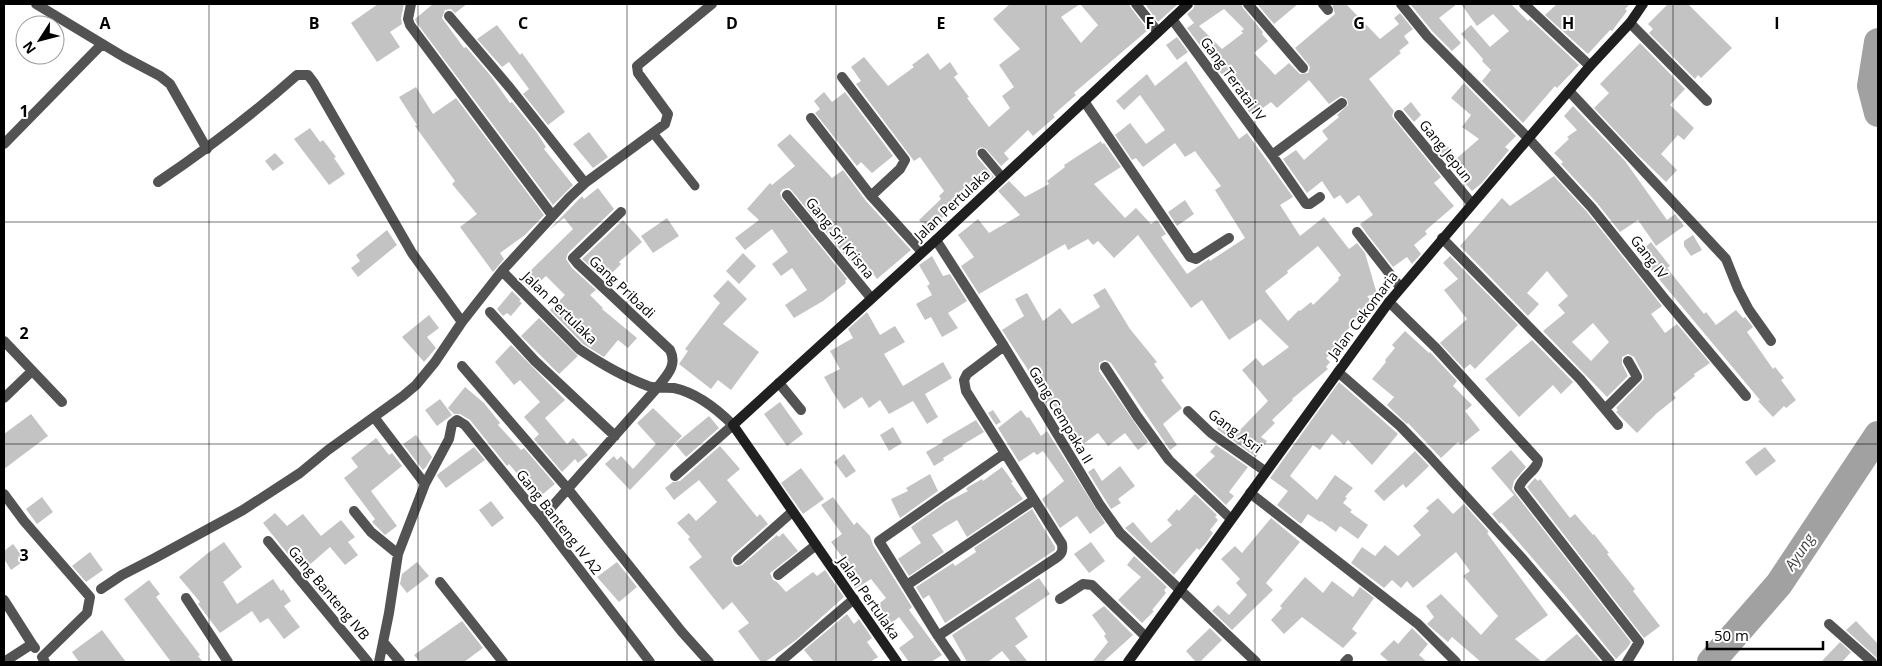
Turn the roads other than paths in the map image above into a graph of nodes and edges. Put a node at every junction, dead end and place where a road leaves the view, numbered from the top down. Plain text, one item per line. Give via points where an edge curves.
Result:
1 (36, 4) edge
2 (411, 4) edge
3 (712, 4) edge
4 (1136, 4) edge
5 (1188, 4) edge
6 (1248, 4) edge
7 (1401, 4) edge
8 (1524, 4) edge
9 (1643, 4) edge
10 (449, 16) dead end
11 (1172, 19) junction
12 (1630, 23) junction
13 (1158, 32) junction
14 (102, 44) junction
15 (1590, 66) junction
16 (1304, 68) dead end
17 (842, 77) dead end
18 (1569, 91) junction
19 (1084, 101) junction
20 (1707, 101) dead end
21 (1342, 104) dead end
22 (1399, 115) dead end
23 (811, 118) dead end
24 (653, 133) junction
25 (1529, 139) junction
26 (4, 144) edge
27 (207, 150) junction
28 (982, 153) dead end
29 (1272, 155) junction
30 (1002, 177) junction
31 (158, 182) dead end
32 (585, 183) junction
33 (695, 186) dead end
34 (787, 195) dead end
35 (871, 196) junction
36 (1320, 197) dead end
37 (1472, 204) junction
38 (621, 212) dead end
39 (552, 216) junction
40 (1357, 232) dead end
41 (1228, 238) dead end
42 (1442, 238) junction
43 (936, 240) junction
44 (922, 252) junction
45 (502, 271) junction
46 (1400, 287) junction
47 (871, 298) junction
48 (1389, 302) junction
49 (490, 312) dead end
50 (462, 322) junction
51 (4, 341) edge
52 (1771, 341) dead end
53 (1004, 346) junction
54 (1628, 361) dead end
55 (462, 366) dead end
56 (1105, 367) dead end
57 (32, 371) junction
58 (1338, 372) junction
59 (780, 383) junction
60 (657, 388) junction
61 (1746, 396) dead end
62 (4, 398) edge
63 (62, 402) dead end
64 (1605, 409) junction
65 (801, 410) dead end
66 (1188, 411) dead end
67 (374, 417) junction
68 (733, 425) junction
69 (1618, 425) dead end
70 (615, 436) junction
71 (1005, 453) junction
72 (1266, 471) junction
73 (675, 476) dead end
74 (425, 484) junction
75 (568, 488) junction
76 (1250, 493) junction
77 (4, 494) edge
78 (1034, 500) junction
79 (354, 511) dead end
80 (792, 512) junction
81 (541, 519) junction
82 (1231, 519) junction
83 (268, 542) dead end
84 (816, 545) junction
85 (398, 554) junction
86 (738, 560) dead end
87 (778, 575) dead end
88 (440, 582) dead end
89 (907, 585) junction
90 (101, 589) dead end
91 (1181, 589) junction
92 (186, 598) dead end
93 (854, 599) junction
94 (1060, 599) dead end
95 (4, 600) edge
96 (1829, 624) dead end
97 (938, 636) junction
98 (1145, 636) junction
99 (384, 643) junction
100 (32, 644) junction
101 (44, 659) edge
102 (1133, 660) edge
103 (4, 662) edge
104 (228, 662) edge
105 (368, 662) edge
106 (379, 662) edge
107 (400, 662) edge
108 (504, 662) edge
109 (650, 662) edge
110 (709, 662) edge
111 (780, 662) edge
112 (897, 662) edge
113 (956, 662) edge
114 (1256, 662) edge
115 (1456, 662) edge
116 (1610, 662) edge
117 (1627, 662) edge
118 (1872, 662) edge

1 - 14 street
2 - 39 street via 410,25
3 - 24 street via 637,66 638,73 668,114 664,124
4 - 13 street
5 - 11 street, Jalan Pertulaka
6 - 16 street
7 - 25 street, Gang IV via 1427,36
8 - 15 street
9 - 12 street, Jalan Cekomaria
10 - 32 street
11 - 13 street, Jalan Pertulaka
11 - 29 street, Gang Teratai IV
12 - 15 street, Jalan Cekomaria
12 - 20 street
13 - 19 street, Jalan Pertulaka
14 - 26 street
14 - 27 street via 170,84
15 - 18 street, Jalan Cekomaria
17 - 35 street via 905,160
18 - 25 street, Jalan Cekomaria
18 - 52 street via 1726,259 1749,310
19 - 30 street, Jalan Pertulaka
19 - 41 street via 1190,257 1196,259
21 - 29 street
22 - 37 street, Gang Jepun
23 - 35 street
24 - 32 street
24 - 33 lane
25 - 37 street, Jalan Cekomaria
25 - 61 street, Gang IV via 1592,208
27 - 31 street
27 - 50 street via 297,75 308,75 412,253
28 - 30 lane
29 - 36 street, Gang Teratai IV via 1306,204
30 - 43 street, Jalan Pertulaka
32 - 39 street
34 - 47 street, Gang Sri Krisna
35 - 44 street
37 - 42 street, Jalan Cekomaria
38 - 60 street, Gang Pribadi via 574,258 670,350 672,368
39 - 45 street
40 - 46 street
42 - 46 street, Jalan Cekomaria
42 - 64 street via 1580,379
43 - 44 street, Jalan Pertulaka
43 - 53 street, Gang Cempaka II
44 - 47 street, Jalan Pertulaka
45 - 50 street
45 - 60 street, Jalan Pertulaka via 579,349 624,375
46 - 48 street, Jalan Cekomaria
47 - 59 street, Jalan Pertulaka
48 - 58 street, Jalan Cekomaria
48 - 117 street via 1436,348 1538,460 1518,488 1639,642
49 - 70 street
50 - 67 street via 416,385
51 - 57 street
53 - 71 street via 967,374 964,380 966,391
53 - 91 street, Gang Cempaka II via 1120,533
54 - 64 street via 1637,377
55 - 75 street
56 - 82 street via 1169,460
57 - 62 street
57 - 63 street
58 - 72 street, Jalan Cekomaria
58 - 116 street via 1429,456
59 - 65 street
59 - 68 street, Jalan Pertulaka
60 - 68 street, Jalan Pertulaka via 690,393
60 - 70 street
64 - 69 street
66 - 72 street, Gang Asri via 1212,433
67 - 74 street
67 - 90 street via 300,473 243,510
68 - 73 street
68 - 80 street, Jalan Pertulaka
70 - 75 street
71 - 78 street
71 - 89 street via 879,541
72 - 76 street, Jalan Cekomaria
74 - 81 street, Gang Banteng IV A2 via 449,439 452,424 462,421
74 - 85 street
75 - 81 street
75 - 110 street
76 - 82 street, Jalan Cekomaria
76 - 115 street via 1418,624
77 - 101 street via 90,597 87,613
78 - 89 street
78 - 97 street via 1062,544 1061,554
79 - 85 street via 371,532
80 - 84 street, Jalan Pertulaka
80 - 86 street
81 - 109 street, Gang Banteng IV A2
82 - 91 street, Jalan Cekomaria
83 - 105 street, Gang Banteng IVB
84 - 87 street
84 - 93 street, Jalan Pertulaka
85 - 99 street
88 - 108 street
89 - 97 street
91 - 98 street, Jalan Cekomaria
91 - 114 street, Gang Cempaka II
92 - 104 street
93 - 111 street
93 - 112 street, Jalan Pertulaka
94 - 98 street via 1083,584 1092,585
95 - 100 street
96 - 118 street
97 - 113 street
98 - 102 street, Jalan Cekomaria
99 - 106 street
99 - 107 street
100 - 101 street
100 - 103 street

